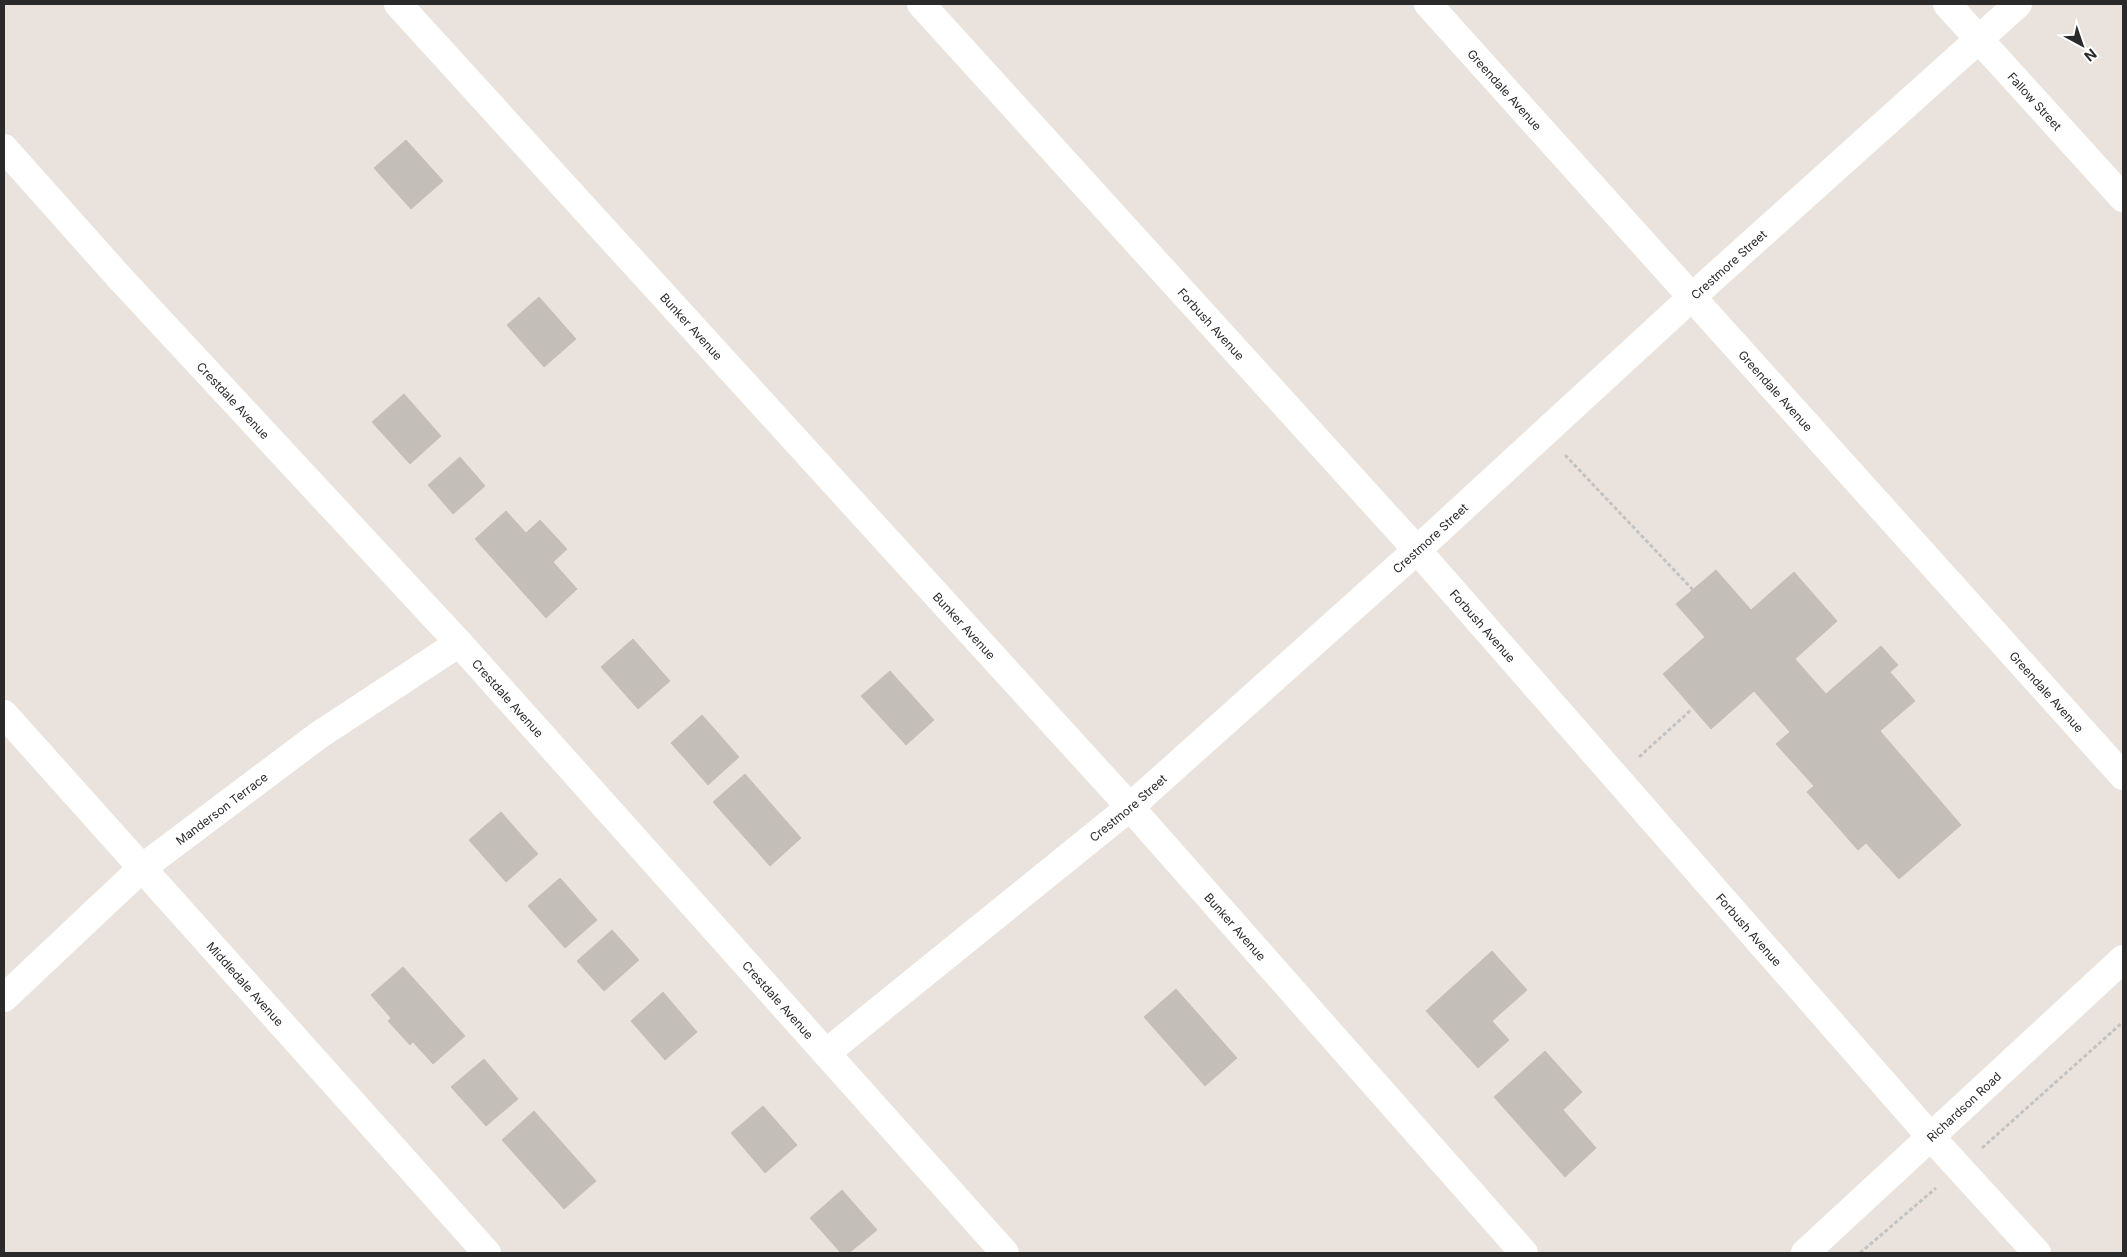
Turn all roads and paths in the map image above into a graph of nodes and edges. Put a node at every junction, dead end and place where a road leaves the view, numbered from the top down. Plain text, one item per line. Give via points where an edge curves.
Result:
1 (921, 4) edge
2 (1428, 4) edge
3 (1947, 4) edge
4 (2018, 4) edge
5 (402, 5) edge
6 (1979, 40) junction
7 (4, 148) edge
8 (2123, 198) edge
9 (1693, 296) junction
10 (1544, 433) junction
11 (1417, 550) junction
12 (1693, 590) dead end
13 (459, 643) junction
14 (1691, 710) dead end
15 (4, 714) edge
16 (2123, 776) edge
17 (1616, 777) junction
18 (1130, 807) junction
19 (142, 868) junction
20 (2123, 960) edge
21 (4, 998) edge
22 (2123, 1022) edge
23 (826, 1053) junction
24 (1930, 1136) junction
25 (1959, 1168) junction
26 (488, 1253) edge
27 (1005, 1253) edge
28 (1524, 1253) edge
29 (1805, 1253) edge
30 (1860, 1253) edge
31 (2037, 1253) edge

1 - 11 street, Forbush Avenue
2 - 9 street, Greendale Avenue
3 - 6 street, Fallow Street
4 - 6 street, Crestmore Street
5 - 18 street, Bunker Avenue
6 - 8 street, Fallow Street
6 - 9 street, Crestmore Street
7 - 13 street, Crestdale Avenue via 119,277
9 - 10 street, Crestmore Street
9 - 16 street, Greendale Avenue
10 - 11 street, Crestmore Street
10 - 12 path
11 - 17 street, Forbush Avenue
11 - 18 street, Crestmore Street
13 - 19 street, Manderson Terrace via 320,735
13 - 23 street, Crestdale Avenue
14 - 17 path
15 - 19 street, Middledale Avenue
17 - 24 street, Forbush Avenue
18 - 23 street, Crestmore Street
18 - 28 street, Bunker Avenue
19 - 21 street, Manderson Terrace
19 - 26 street, Middledale Avenue
20 - 24 street, Richardson Road
22 - 25 path
23 - 27 street, Crestdale Avenue
24 - 25 street, Forbush Avenue
24 - 29 street, Richardson Road
25 - 30 path
25 - 31 street, Forbush Avenue

